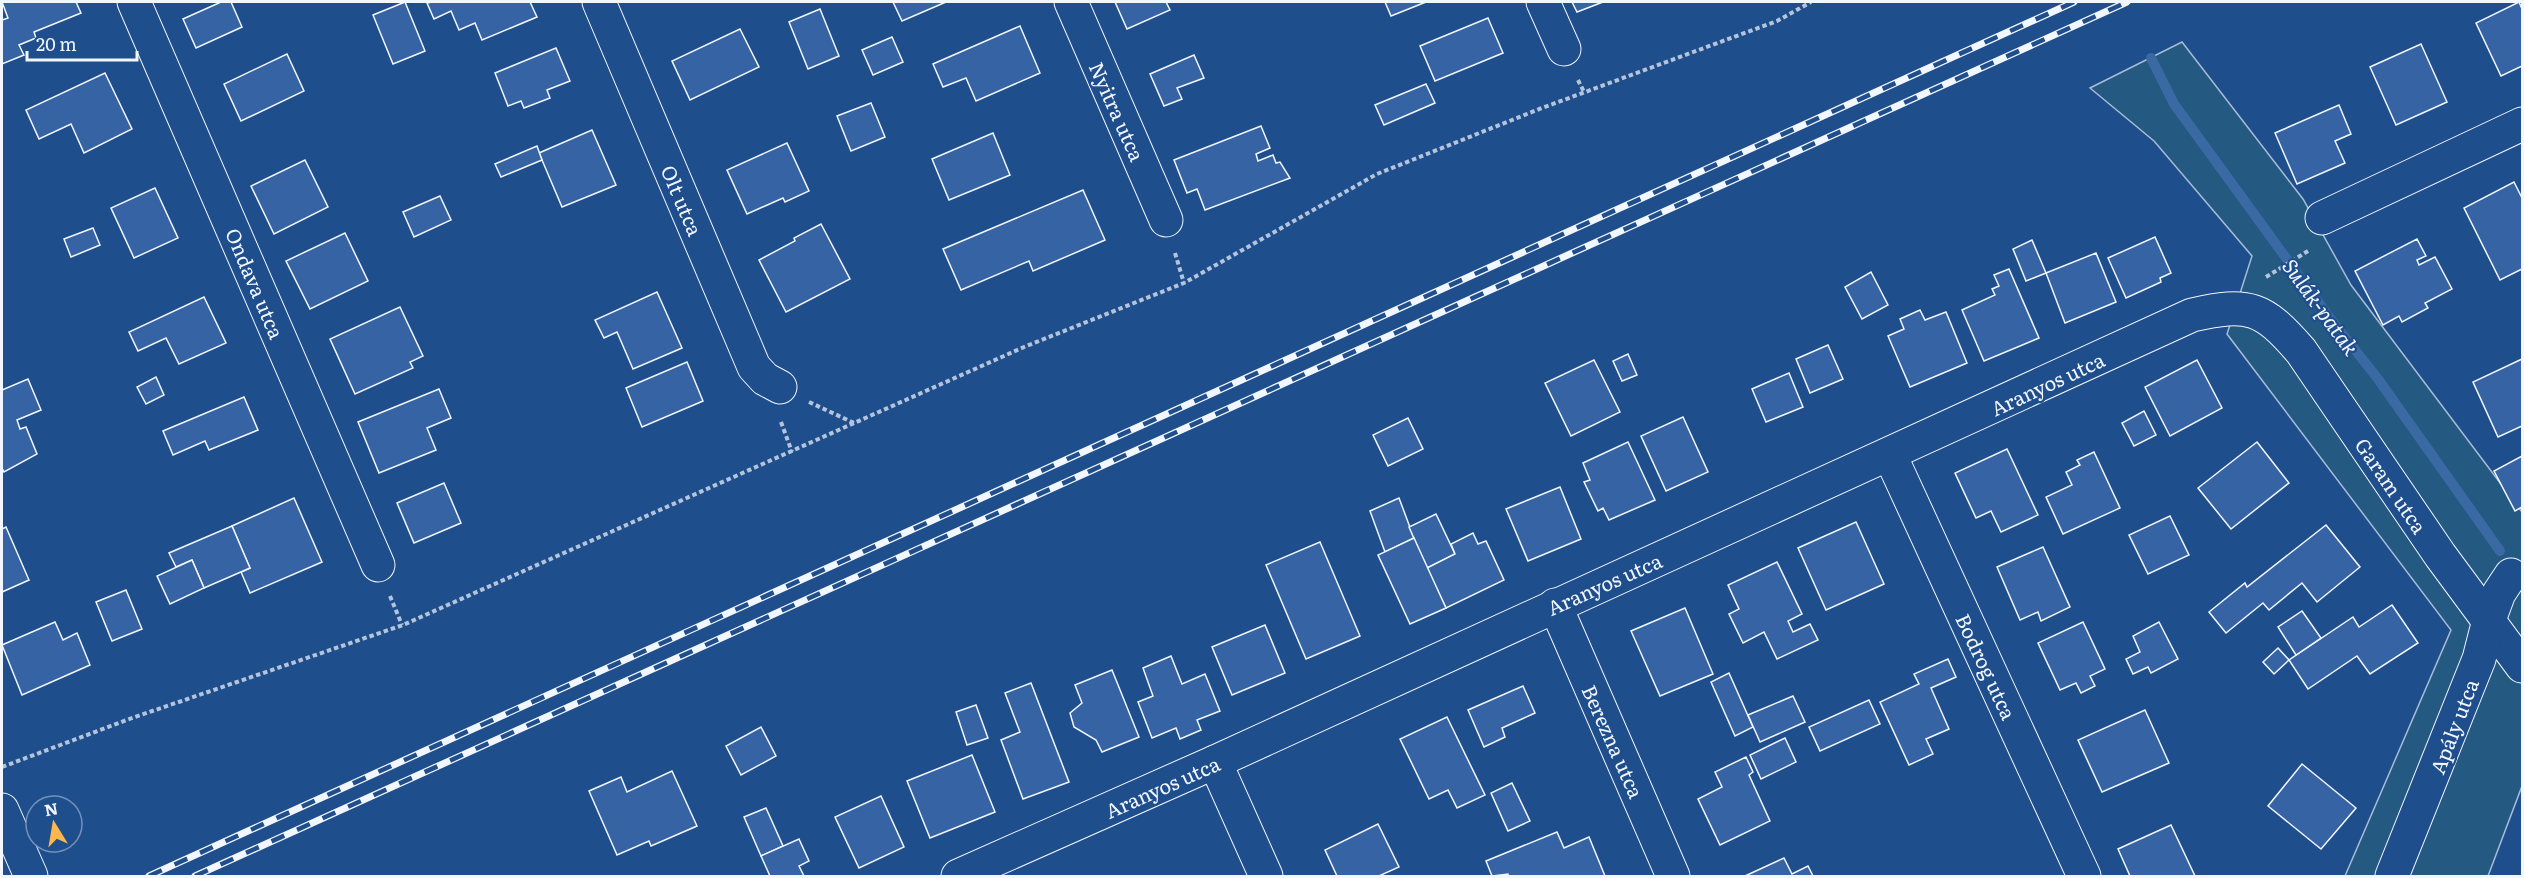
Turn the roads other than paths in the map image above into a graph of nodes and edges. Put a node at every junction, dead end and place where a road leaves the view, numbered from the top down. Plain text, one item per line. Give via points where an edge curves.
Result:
1 (134, 2) edge
2 (598, 2) edge
3 (1071, 2) edge
4 (1543, 2) edge
5 (1564, 49) dead end
6 (2523, 124) edge
7 (1166, 220) dead end
8 (2318, 233) road end
9 (2255, 297) joint
10 (780, 387) road end
11 (1890, 455) junction
12 (2439, 555) junction
13 (378, 565) dead end
14 (2517, 572) edge
15 (1555, 605) junction
16 (2489, 620) junction
17 (2523, 666) edge
18 (1215, 762) junction
19 (2, 810) edge
20 (31, 876) edge
21 (957, 876) edge
22 (1266, 876) edge
23 (1673, 876) edge
24 (2084, 876) edge
25 (2392, 876) edge

1 - 13 street, Ondava utca
2 - 10 street, Olt utca via 754,367
3 - 7 street, Nyitra utca
4 - 5 street
6 - 8 street
9 - 11 street, Aranyos utca via 2192,315
9 - 12 street, Garam utca via 2301,351
11 - 15 street, Aranyos utca
11 - 24 street, Bodrog utca
12 - 14 street, Apály utca via 2467,575 2486,579
12 - 16 street, Garam utca
14 - 16 street, Apály utca via 2499,592
15 - 18 street, Aranyos utca
15 - 23 street, Berezna utca
16 - 17 street, Garam utca
16 - 25 street, Apály utca via 2479,659
18 - 21 street, Aranyos utca
18 - 22 street
19 - 20 street

